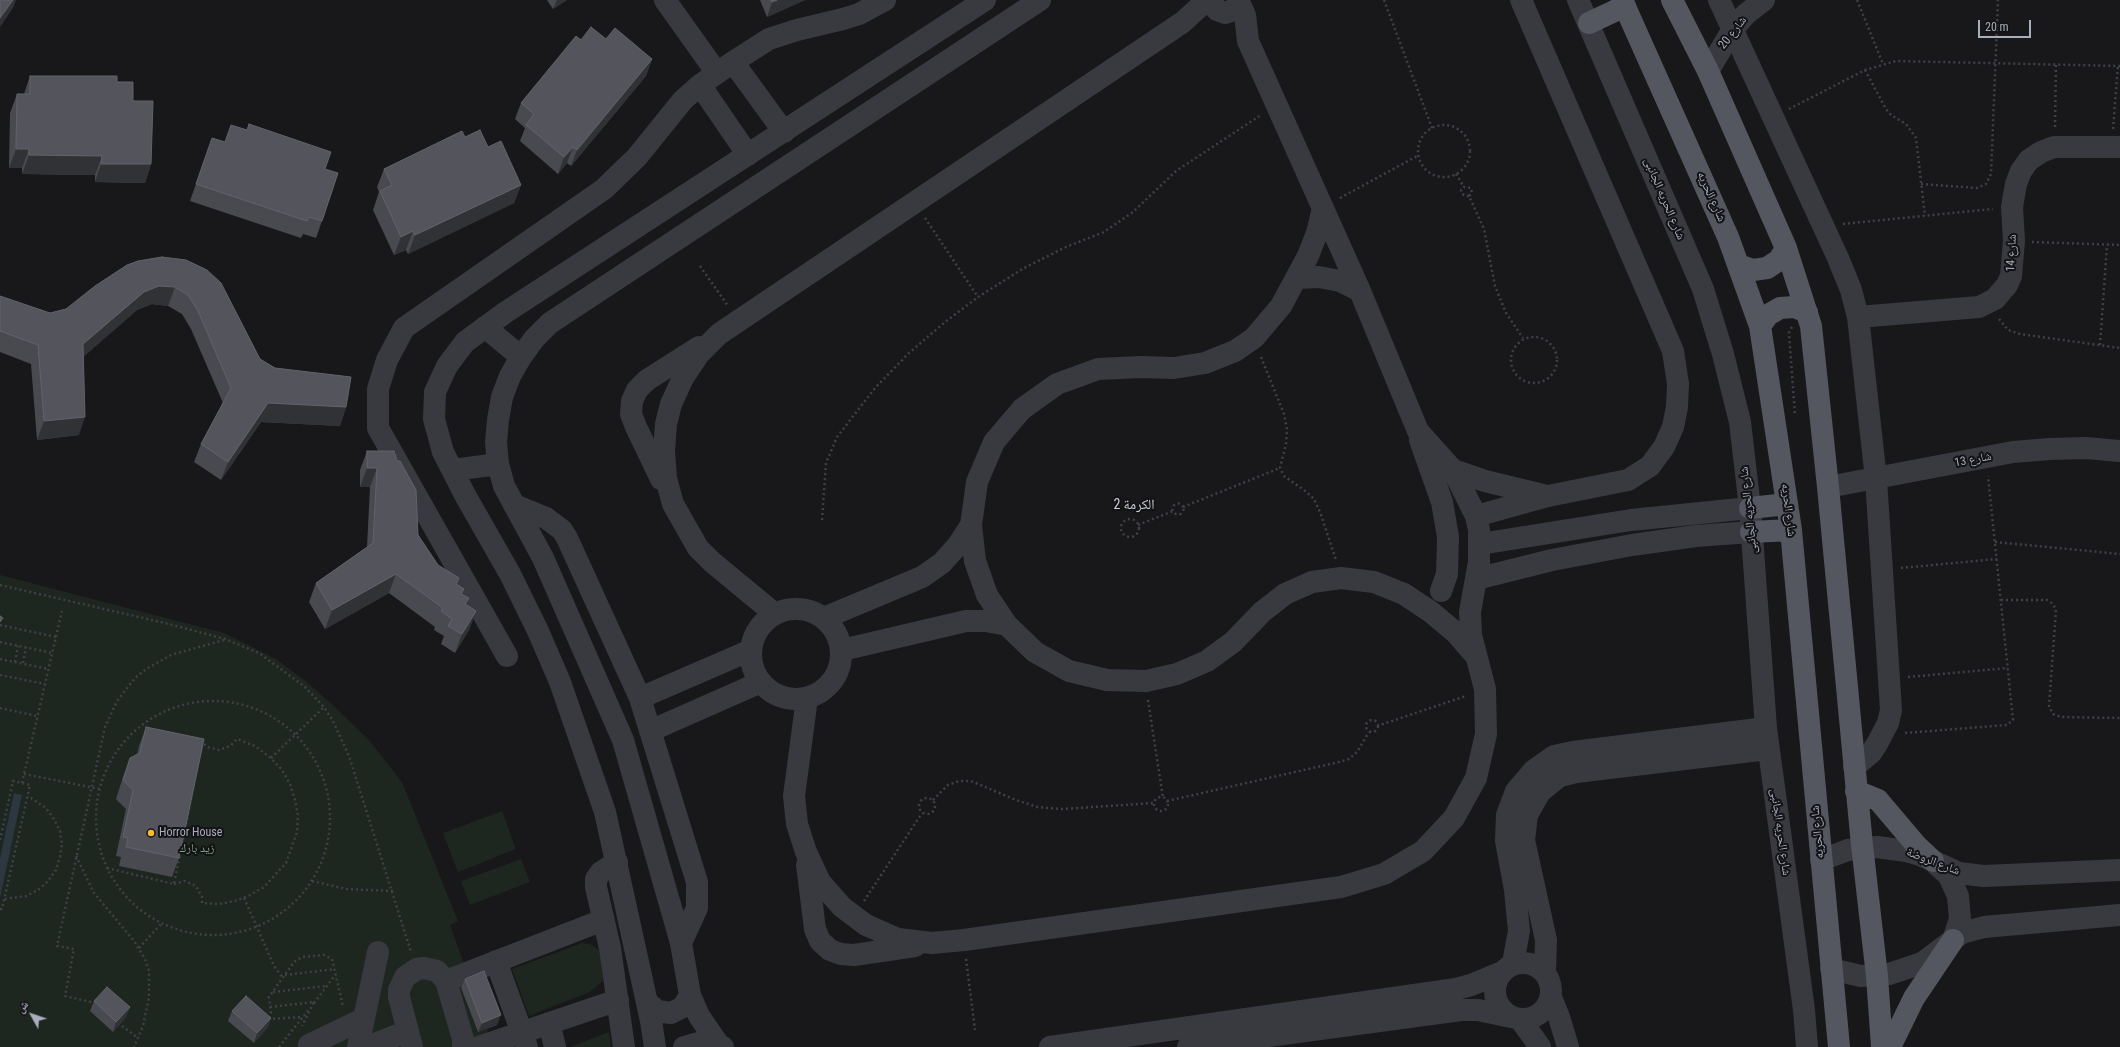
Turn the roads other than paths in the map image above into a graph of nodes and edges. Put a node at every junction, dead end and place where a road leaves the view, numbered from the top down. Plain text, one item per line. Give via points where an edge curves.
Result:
1 (665, 0) edge
2 (885, 0) edge
3 (985, 0) edge
4 (1040, 0) edge
5 (1521, 0) edge
6 (1578, 0) edge
7 (1672, 0) edge
8 (1719, 0) edge
9 (1764, 0) edge
10 (1623, 3) edge
11 (1223, 4) edge
12 (1589, 23) junction
13 (1733, 30) junction
14 (1708, 71) junction
15 (717, 74) junction
16 (784, 132) junction
17 (2116, 147) edge
18 (748, 155) junction
19 (1323, 208) junction
20 (1786, 248) junction
21 (1739, 265) junction
22 (1296, 278) junction
23 (1360, 290) junction
24 (1807, 312) junction
25 (1858, 317) junction
26 (1760, 326) junction
27 (485, 327) junction
28 (719, 334) junction
29 (520, 357) junction
30 (647, 380) junction
31 (668, 414) junction
32 (636, 427) junction
33 (1418, 431) junction
34 (2120, 451) edge
35 (498, 464) junction
36 (453, 470) junction
37 (1453, 470) junction
38 (1876, 479) junction
39 (1828, 487) junction
40 (1465, 495) junction
41 (1548, 496) junction
42 (1442, 502) junction
43 (673, 504) junction
44 (1787, 504) junction
45 (514, 505) junction
46 (1750, 508) junction
47 (1476, 516) junction
48 (971, 525) junction
49 (1565, 530) junction
50 (1791, 530) junction
51 (1752, 532) junction
52 (1480, 544) junction
53 (1569, 557) junction
54 (1474, 584) junction
55 (1440, 591) junction
56 (1404, 594) junction
57 (774, 614) junction
58 (824, 618) junction
59 (1007, 625) junction
60 (751, 650) junction
61 (842, 650) junction
62 (507, 656) dead end
63 (1477, 658) junction
64 (761, 682) junction
65 (640, 698) junction
66 (807, 698) junction
67 (1766, 728) junction
68 (650, 731) junction
69 (1768, 749) junction
70 (1574, 762) junction
71 (1854, 767) junction
72 (1856, 791) junction
73 (1862, 848) junction
74 (806, 852) junction
75 (1821, 860) junction
76 (1933, 861) junction
77 (617, 862) junction
78 (2120, 870) edge
79 (2120, 915) edge
80 (854, 916) junction
81 (603, 920) junction
82 (815, 929) junction
83 (1953, 940) junction
84 (681, 943) junction
85 (932, 943) junction
86 (378, 952) dead end
87 (854, 955) junction
88 (496, 961) junction
89 (1507, 968) junction
90 (1831, 969) junction
91 (1545, 972) junction
92 (1877, 976) junction
93 (446, 981) junction
94 (690, 995) junction
95 (1551, 997) junction
96 (618, 1000) junction
97 (1371, 1000) junction
98 (647, 1002) junction
99 (1516, 1018) junction
100 (1375, 1021) junction
101 (355, 1023) junction
102 (548, 1023) junction
103 (305, 1037) road end
104 (410, 1039) edge
105 (524, 1040) edge
106 (721, 1046) edge
107 (358, 1047) edge
108 (368, 1047) edge
109 (463, 1047) edge
110 (479, 1047) edge
111 (555, 1047) edge
112 (624, 1047) edge
113 (655, 1047) edge
114 (684, 1047) edge
115 (1050, 1047) edge
116 (1188, 1047) edge
117 (1540, 1047) edge
118 (1568, 1047) edge
119 (1807, 1047) edge
120 (1839, 1047) edge
121 (1882, 1047) edge
122 (1890, 1047) edge

1 - 15 street
2 - 15 street via 859,14 776,36
3 - 16 street
4 - 29 street via 569,310 540,334
5 - 41 street via 1673,351 1678,384 1673,427 1664,447 1650,466 1628,480
6 - 12 street, شارع الحريه الجانبى
7 - 14 main road
8 - 13 street
9 - 13 street, شارع 20 via 1746,14
10 - 12 main road
10 - 21 main road, شارع الحريه
11 - 19 street via 1245,15 1248,41
11 - 28 street via 1183,22
12 - 46 street, شارع الحريه الجانبى via 1703,289 1740,422
13 - 14 street, شارع 20
13 - 25 street via 1851,290
14 - 20 main road
15 - 16 street
15 - 18 street
15 - 62 street via 683,100 621,174 604,189 404,328 387,360 378,389 378,428
16 - 18 street
17 - 25 street, شارع 14 via 2054,147 2029,160 2016,184 2012,207 2014,241 2011,276 1995,299 1978,307
18 - 27 street
19 - 22 street via 1310,250
19 - 23 street
20 - 21 main road via 1779,260 1767,268 1753,270
20 - 24 main road
21 - 26 main road, شارع الحريه
22 - 23 street via 1326,278
22 - 48 street via 1281,306 1254,338 1235,351 1205,363 1174,368 1141,366 1098,369 1057,384 1022,409 994,442 977,482
23 - 33 street
24 - 26 main road via 1794,307 1780,308 1768,315
24 - 39 main road
25 - 38 street
26 - 44 main road, شارع الحريه
27 - 29 street
27 - 36 street via 466,342 447,366 435,392 434,419 443,452
28 - 30 street
28 - 31 street via 699,354 683,378
29 - 35 street via 502,398 496,442
30 - 31 street
30 - 32 street via 637,390 632,402 631,414
31 - 32 street
31 - 43 street via 664,451 666,478
32 - 43 street
33 - 37 street
33 - 42 street
34 - 38 street, شارع 13 via 2086,448 2013,452
35 - 36 street
35 - 45 street via 504,486
36 - 77 street via 510,574 560,682 605,812
37 - 40 street
37 - 41 street via 1516,490
38 - 39 street, شارع 13
38 - 71 street via 1891,710 1883,734 1871,753
39 - 71 main road
40 - 42 street
40 - 47 street
41 - 47 street
42 - 55 street via 1449,555 1447,574
43 - 57 street via 698,548
44 - 46 main road
44 - 50 main road, شارع الحريه
45 - 65 street via 555,523 567,538
45 - 84 street via 543,558 622,740
46 - 49 street via 1631,520
46 - 51 street, شارع الحريه الجانبى
47 - 52 street
48 - 58 street via 942,563 922,577
48 - 59 street via 975,561 987,595
49 - 52 street
49 - 53 street
50 - 51 main road
50 - 75 main road, شارع الحريه
51 - 53 street via 1696,536
51 - 67 street, شارع الحريه الجانبى
52 - 54 street
53 - 54 street
54 - 55 street
54 - 63 street via 1470,612 1471,636
55 - 56 street
56 - 59 street via 1374,582 1342,578 1312,582 1285,594 1262,612 1233,642 1207,661 1177,674 1146,681 1107,680 1069,671 1035,652
56 - 63 street via 1456,633
57 - 58 street via 800,608
57 - 60 street via 758,629
58 - 61 street via 833,627
59 - 61 street via 966,621
60 - 64 street via 752,661
60 - 65 street
61 - 66 street via 841,663 829,685
63 - 85 street via 1486,689 1486,734 1476,778 1454,818 1423,851 1384,874 1341,887
64 - 66 street via 774,693 790,699
64 - 68 street
65 - 68 street
66 - 74 street via 794,796 797,824
67 - 69 street, شارع الحريه الجانبى
67 - 70 street
68 - 84 street via 698,890 697,908
69 - 70 street
69 - 119 street, شارع الحريه الجانبى
70 - 89 street via 1554,756 1533,771 1516,791 1506,815 1506,841 1515,890 1518,932
70 - 91 street via 1540,792 1527,815 1524,840 1546,940
71 - 72 main road
72 - 73 main road
72 - 76 main road via 1878,800
73 - 75 street, شارع الروضة via 1834,854
73 - 76 street, شارع الروضة via 1892,848
73 - 92 main road
74 - 80 street via 820,882
74 - 82 street
75 - 90 main road, شارع الحريه
76 - 78 street, شارع الروضة via 1959,874 1984,876
76 - 83 street via 1949,876 1958,896 1960,919
77 - 81 street via 604,868 596,879
77 - 98 street
79 - 83 street via 1984,927 1962,933
80 - 82 street
80 - 85 street via 898,939
80 - 87 street
81 - 88 street
81 - 96 street
82 - 87 street via 820,941 830,950
83 - 92 street via 1911,968
83 - 122 main road via 1914,998
84 - 94 street
85 - 87 street
86 - 101 street
88 - 93 street
88 - 105 street
89 - 91 street via 1525,962 1536,965
89 - 97 street via 1456,989
89 - 99 street via 1494,987 1496,1001 1500,1008
90 - 92 street
90 - 120 main road, شارع الحريه
91 - 95 street via 1552,988
92 - 121 main road
93 - 104 street via 430,969 416,969 405,977 399,990 399,997
93 - 109 street
94 - 98 street via 683,1007 671,1013 657,1011
94 - 106 street via 702,1020
95 - 99 street via 1543,1011 1529,1018
95 - 118 street
96 - 102 street
96 - 112 street
97 - 100 street
97 - 115 street
98 - 113 street
99 - 100 street via 1478,1010 1461,1010
99 - 117 street
100 - 116 street
101 - 103 street
101 - 107 street
102 - 105 street
102 - 111 street
104 - 108 street
105 - 110 street
106 - 114 street via 698,1043

